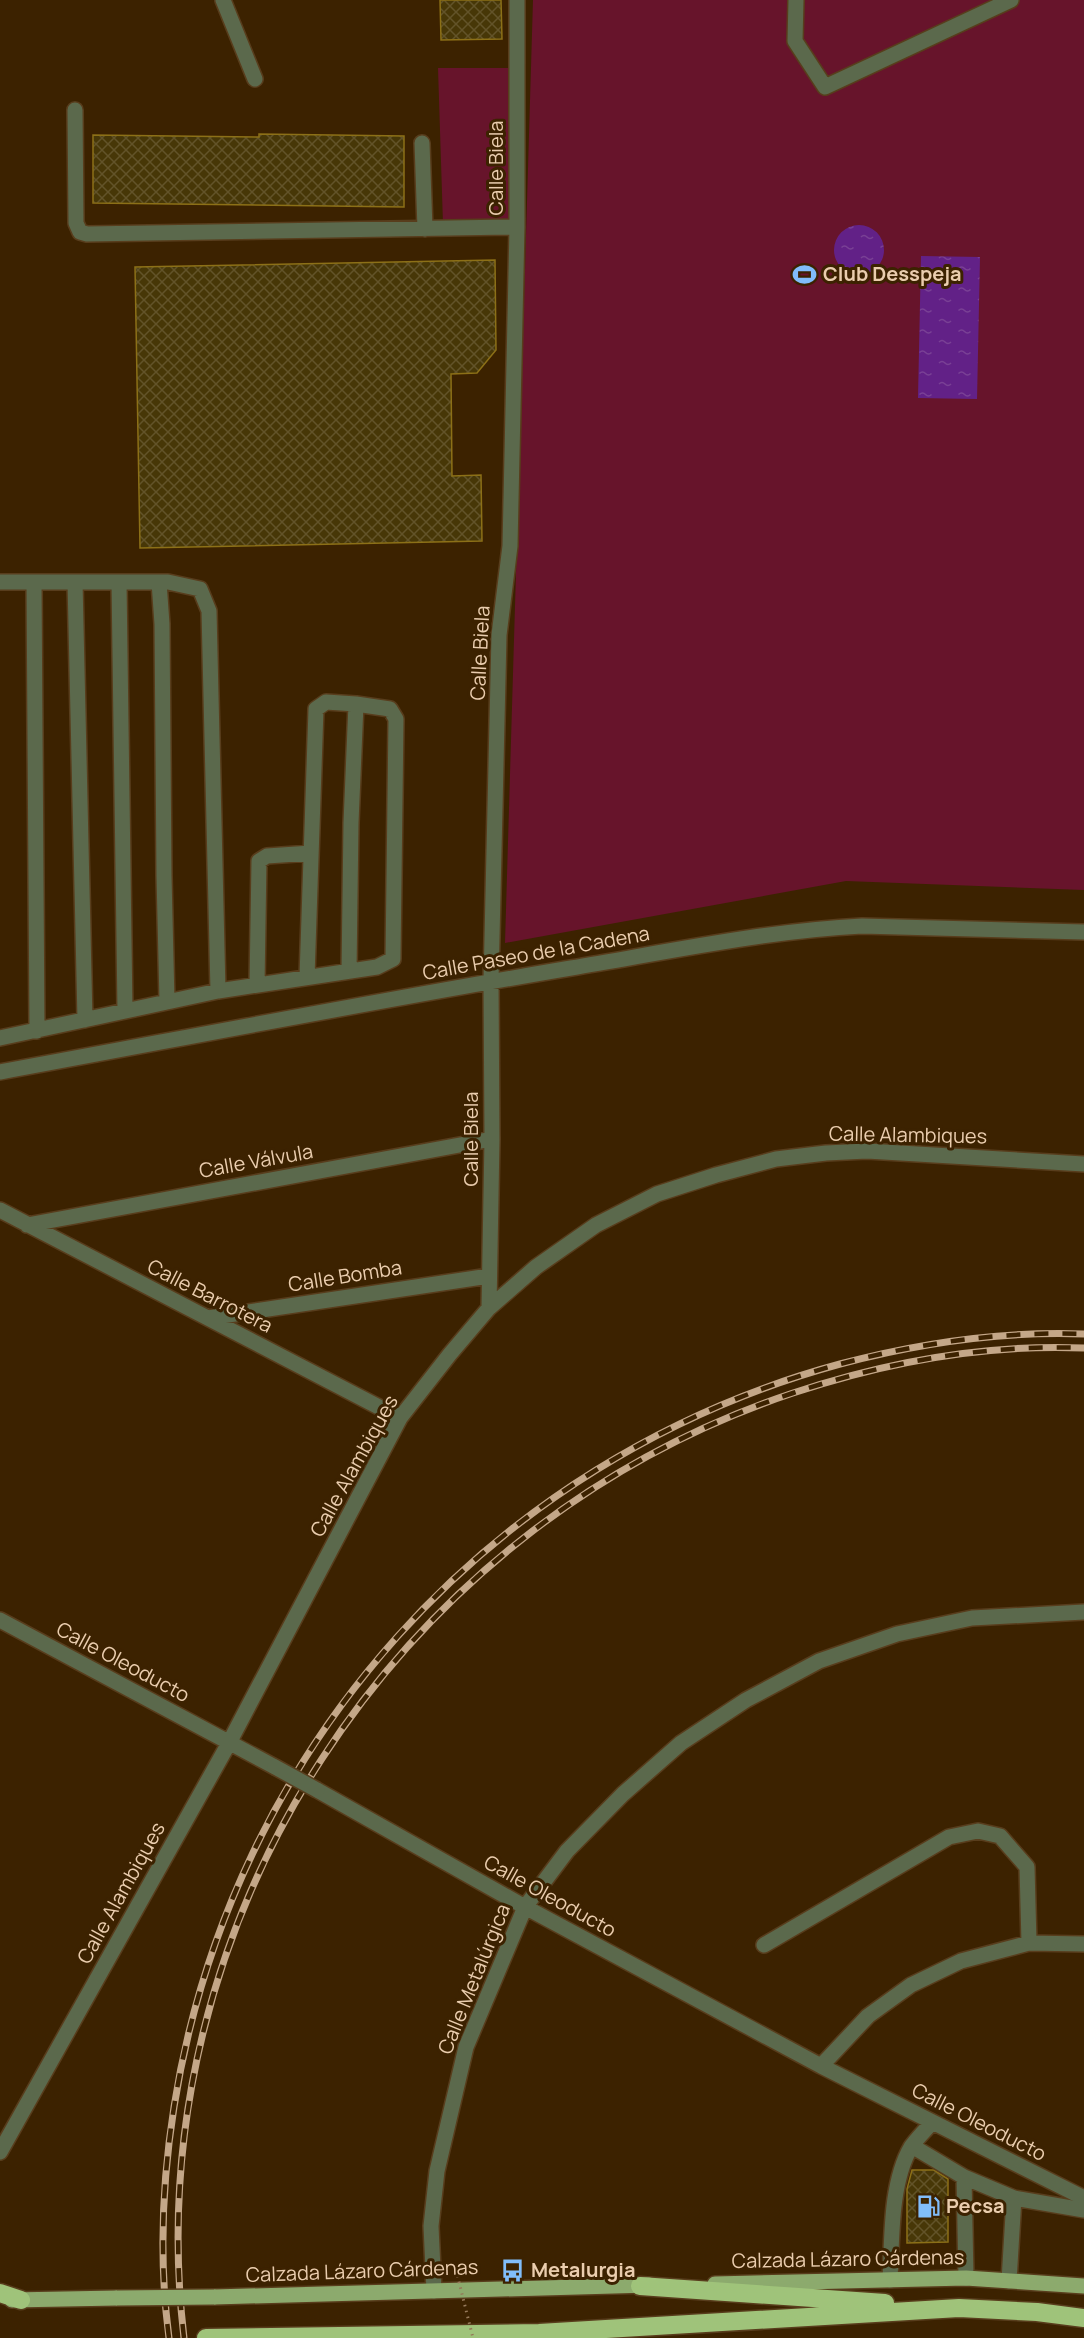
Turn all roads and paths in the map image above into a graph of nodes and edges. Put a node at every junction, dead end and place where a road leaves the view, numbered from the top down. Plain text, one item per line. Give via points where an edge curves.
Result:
1 (223, 0) edge
2 (517, 0) edge
3 (796, 0) edge
4 (1005, 3) edge
5 (255, 79) dead end
6 (75, 110) dead end
7 (422, 143) dead end
8 (517, 227) junction
9 (425, 229) junction
10 (0, 582) edge
11 (34, 582) junction
12 (75, 582) junction
13 (119, 582) junction
14 (159, 582) junction
15 (356, 704) junction
16 (311, 853) junction
17 (1084, 932) edge
18 (349, 971) junction
19 (307, 977) junction
20 (491, 981) junction
21 (257, 985) junction
22 (218, 991) junction
23 (167, 1002) junction
24 (125, 1011) junction
25 (85, 1020) junction
26 (37, 1031) junction
27 (0, 1038) edge
28 (0, 1072) edge
29 (492, 1139) junction
30 (1084, 1164) edge
31 (0, 1210) edge
32 (27, 1225) junction
33 (489, 1276) junction
34 (489, 1308) junction
35 (208, 1318) junction
36 (400, 1418) junction
37 (1084, 1612) edge
38 (0, 1620) edge
39 (229, 1743) junction
40 (525, 1907) junction
41 (1029, 1943) junction
42 (1084, 1944) edge
43 (764, 1945) dead end
44 (820, 2066) junction
45 (932, 2122) junction
46 (912, 2146) junction
47 (0, 2152) edge
48 (964, 2176) junction
49 (1014, 2198) junction
50 (1084, 2198) edge
51 (1084, 2210) edge
52 (476, 2265) dead end
53 (966, 2278) junction
54 (890, 2280) junction
55 (1009, 2281) junction
56 (640, 2286) junction
57 (1084, 2286) edge
58 (434, 2291) junction
59 (0, 2293) edge
60 (21, 2300) junction
61 (0, 2301) edge
62 (959, 2308) junction
63 (1084, 2318) edge
64 (206, 2338) edge
65 (215, 2338) edge
66 (473, 2338) edge

1 - 5 street
2 - 8 street, Calle Biela
3 - 4 street via 795,41 825,87
6 - 9 street via 75,222 80,232
7 - 9 street
8 - 9 street
8 - 20 street, Calle Biela via 510,546 499,635
10 - 11 street
11 - 12 street
11 - 26 street
12 - 13 street
12 - 25 street
13 - 14 street
13 - 24 street
14 - 22 street via 200,590 209,611
14 - 23 street
15 - 16 street via 326,702 316,709
15 - 18 street
15 - 18 street via 390,710 396,719 393,959 377,967
16 - 19 street
16 - 21 street via 267,856 259,861
17 - 20 street, Calle Paseo de la Cadena via 827,928
18 - 19 street
19 - 21 street
20 - 28 street, Calle Paseo de la Cadena
20 - 29 street, Calle Biela
21 - 22 street
22 - 23 street
23 - 24 street
24 - 25 street
25 - 26 street
26 - 27 street
29 - 32 street, Calle Válvula
29 - 33 street, Calle Biela
30 - 34 street, Calle Alambiques via 867,1151 776,1159 657,1194 596,1225 536,1267
31 - 32 street, Calle Barrotera
32 - 35 street, Calle Barrotera
33 - 34 street, Calle Biela
33 - 35 street, Calle Bomba
34 - 36 street, Calle Alambiques
35 - 36 street, Calle Barrotera
36 - 39 street, Calle Alambiques
37 - 40 street, Calle Metalúrgica via 972,1618 897,1634 798,1672 746,1700 681,1743 567,1851
38 - 39 street, Calle Oleoducto
39 - 40 street, Calle Oleoducto, bridge
39 - 47 street, Calle Alambiques
40 - 44 street, Calle Oleoducto
40 - 58 street, Calle Metalúrgica via 466,2047 449,2112 431,2226
41 - 42 street
41 - 43 street via 1027,1867 1000,1836 978,1831 949,1837
41 - 44 street via 961,1961 911,1985 868,2016
44 - 45 street, Calle Oleoducto
45 - 46 street
45 - 50 street, Calle Oleoducto
46 - 48 street
46 - 54 street via 901,2169 893,2219
48 - 49 street
48 - 53 street
49 - 51 street
49 - 55 street
52 - 66 path, bridge via 456,2270
53 - 54 main road, Calzada Lázaro Cárdenas
53 - 55 main road, Calzada Lázaro Cárdenas
54 - 56 main road, Calzada Lázaro Cárdenas
55 - 57 main road, Calzada Lázaro Cárdenas
56 - 58 main road, Calzada Lázaro Cárdenas
56 - 62 highway
58 - 60 main road, Calzada Lázaro Cárdenas, bridge
59 - 60 highway
60 - 61 main road, Calzada Lázaro Cárdenas
62 - 63 highway
62 - 65 highway via 539,2333
64 - 65 highway

